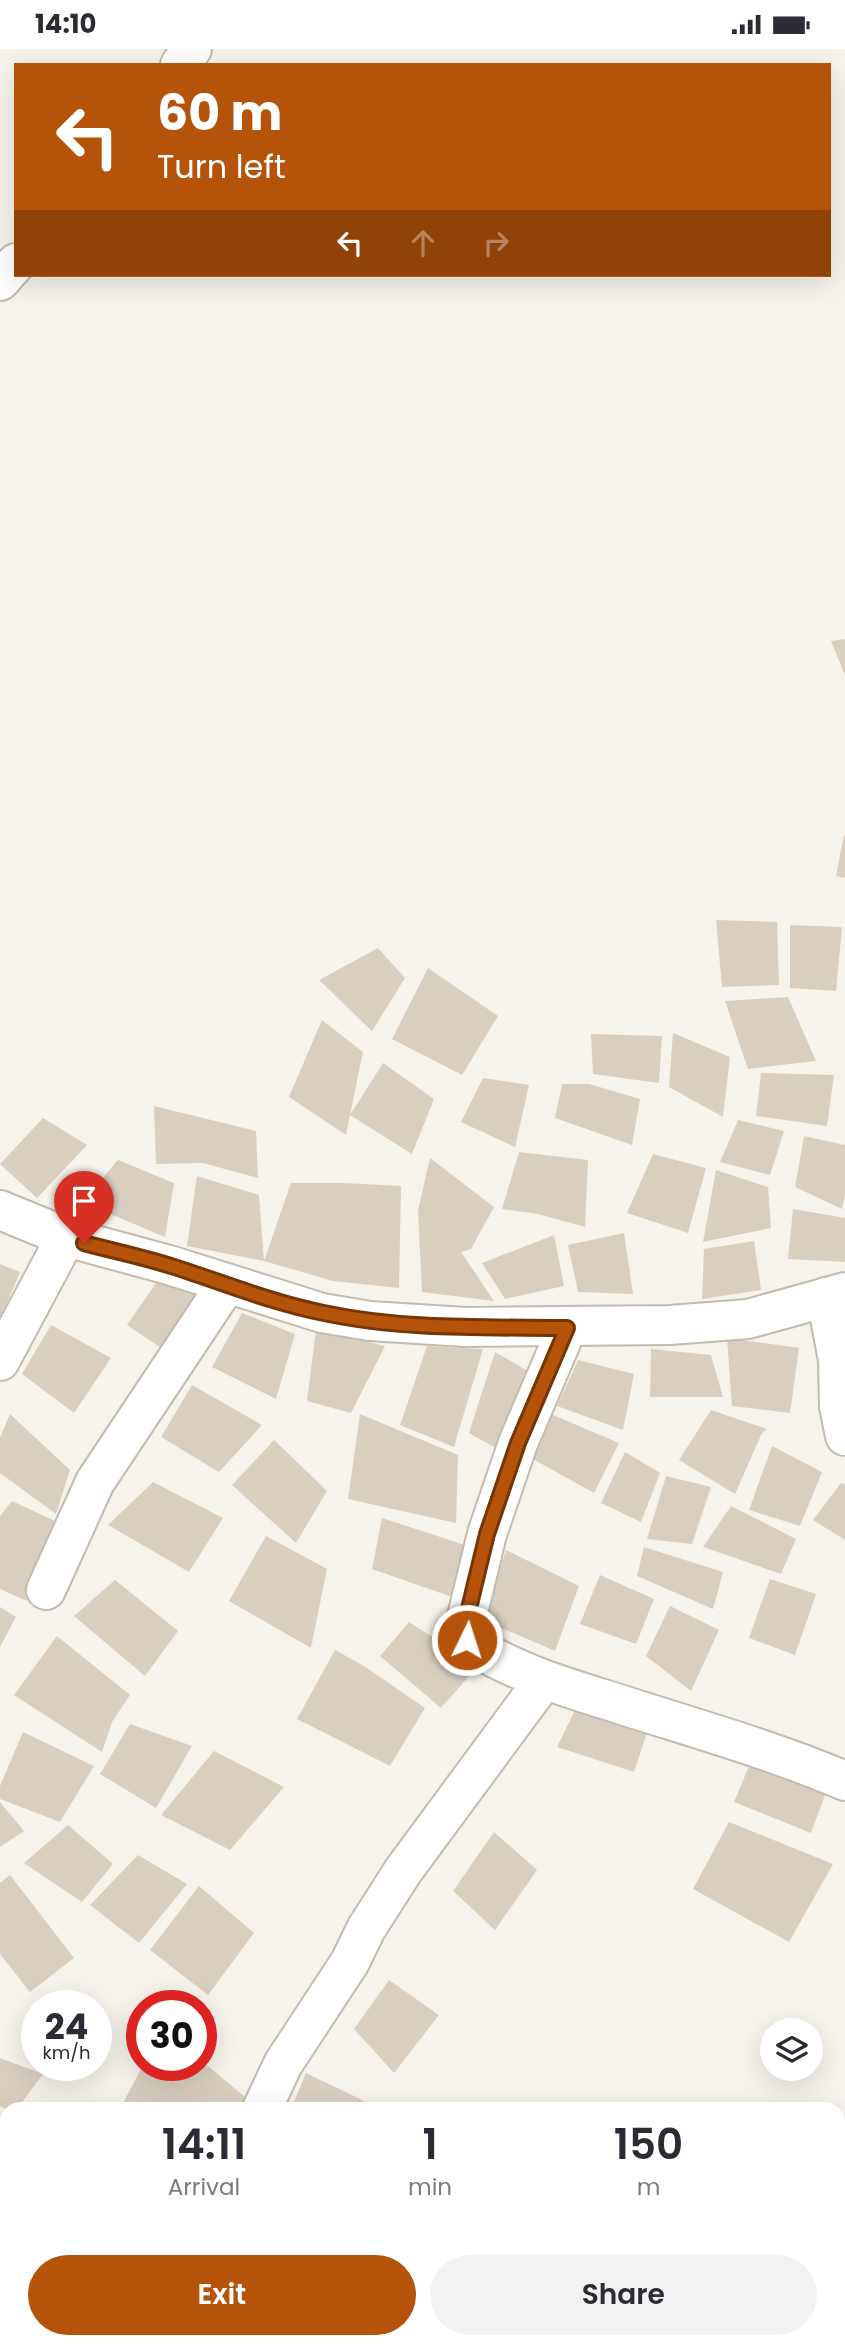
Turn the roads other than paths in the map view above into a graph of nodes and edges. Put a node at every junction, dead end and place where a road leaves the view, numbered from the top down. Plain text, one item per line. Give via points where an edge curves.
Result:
1 (14, 265) edge
2 (0, 281) edge
3 (0, 1210) edge
4 (66, 1237) junction
5 (226, 1285) junction
6 (836, 1295) edge
7 (567, 1328) junction
8 (0, 1361) edge
9 (845, 1436) edge
10 (46, 1590) dead end
11 (544, 1680) junction
12 (845, 1781) edge
13 (265, 2102) edge

1 - 2 street
3 - 4 street
4 - 5 street
4 - 8 street
5 - 7 street via 322,1313 370,1321
5 - 10 street via 95,1482
6 - 7 street via 748,1319
6 - 9 street via 839,1406
7 - 11 street via 518,1443 487,1534 464,1629 467,1640 478,1649
11 - 12 street
11 - 13 street via 403,1871 283,2064

